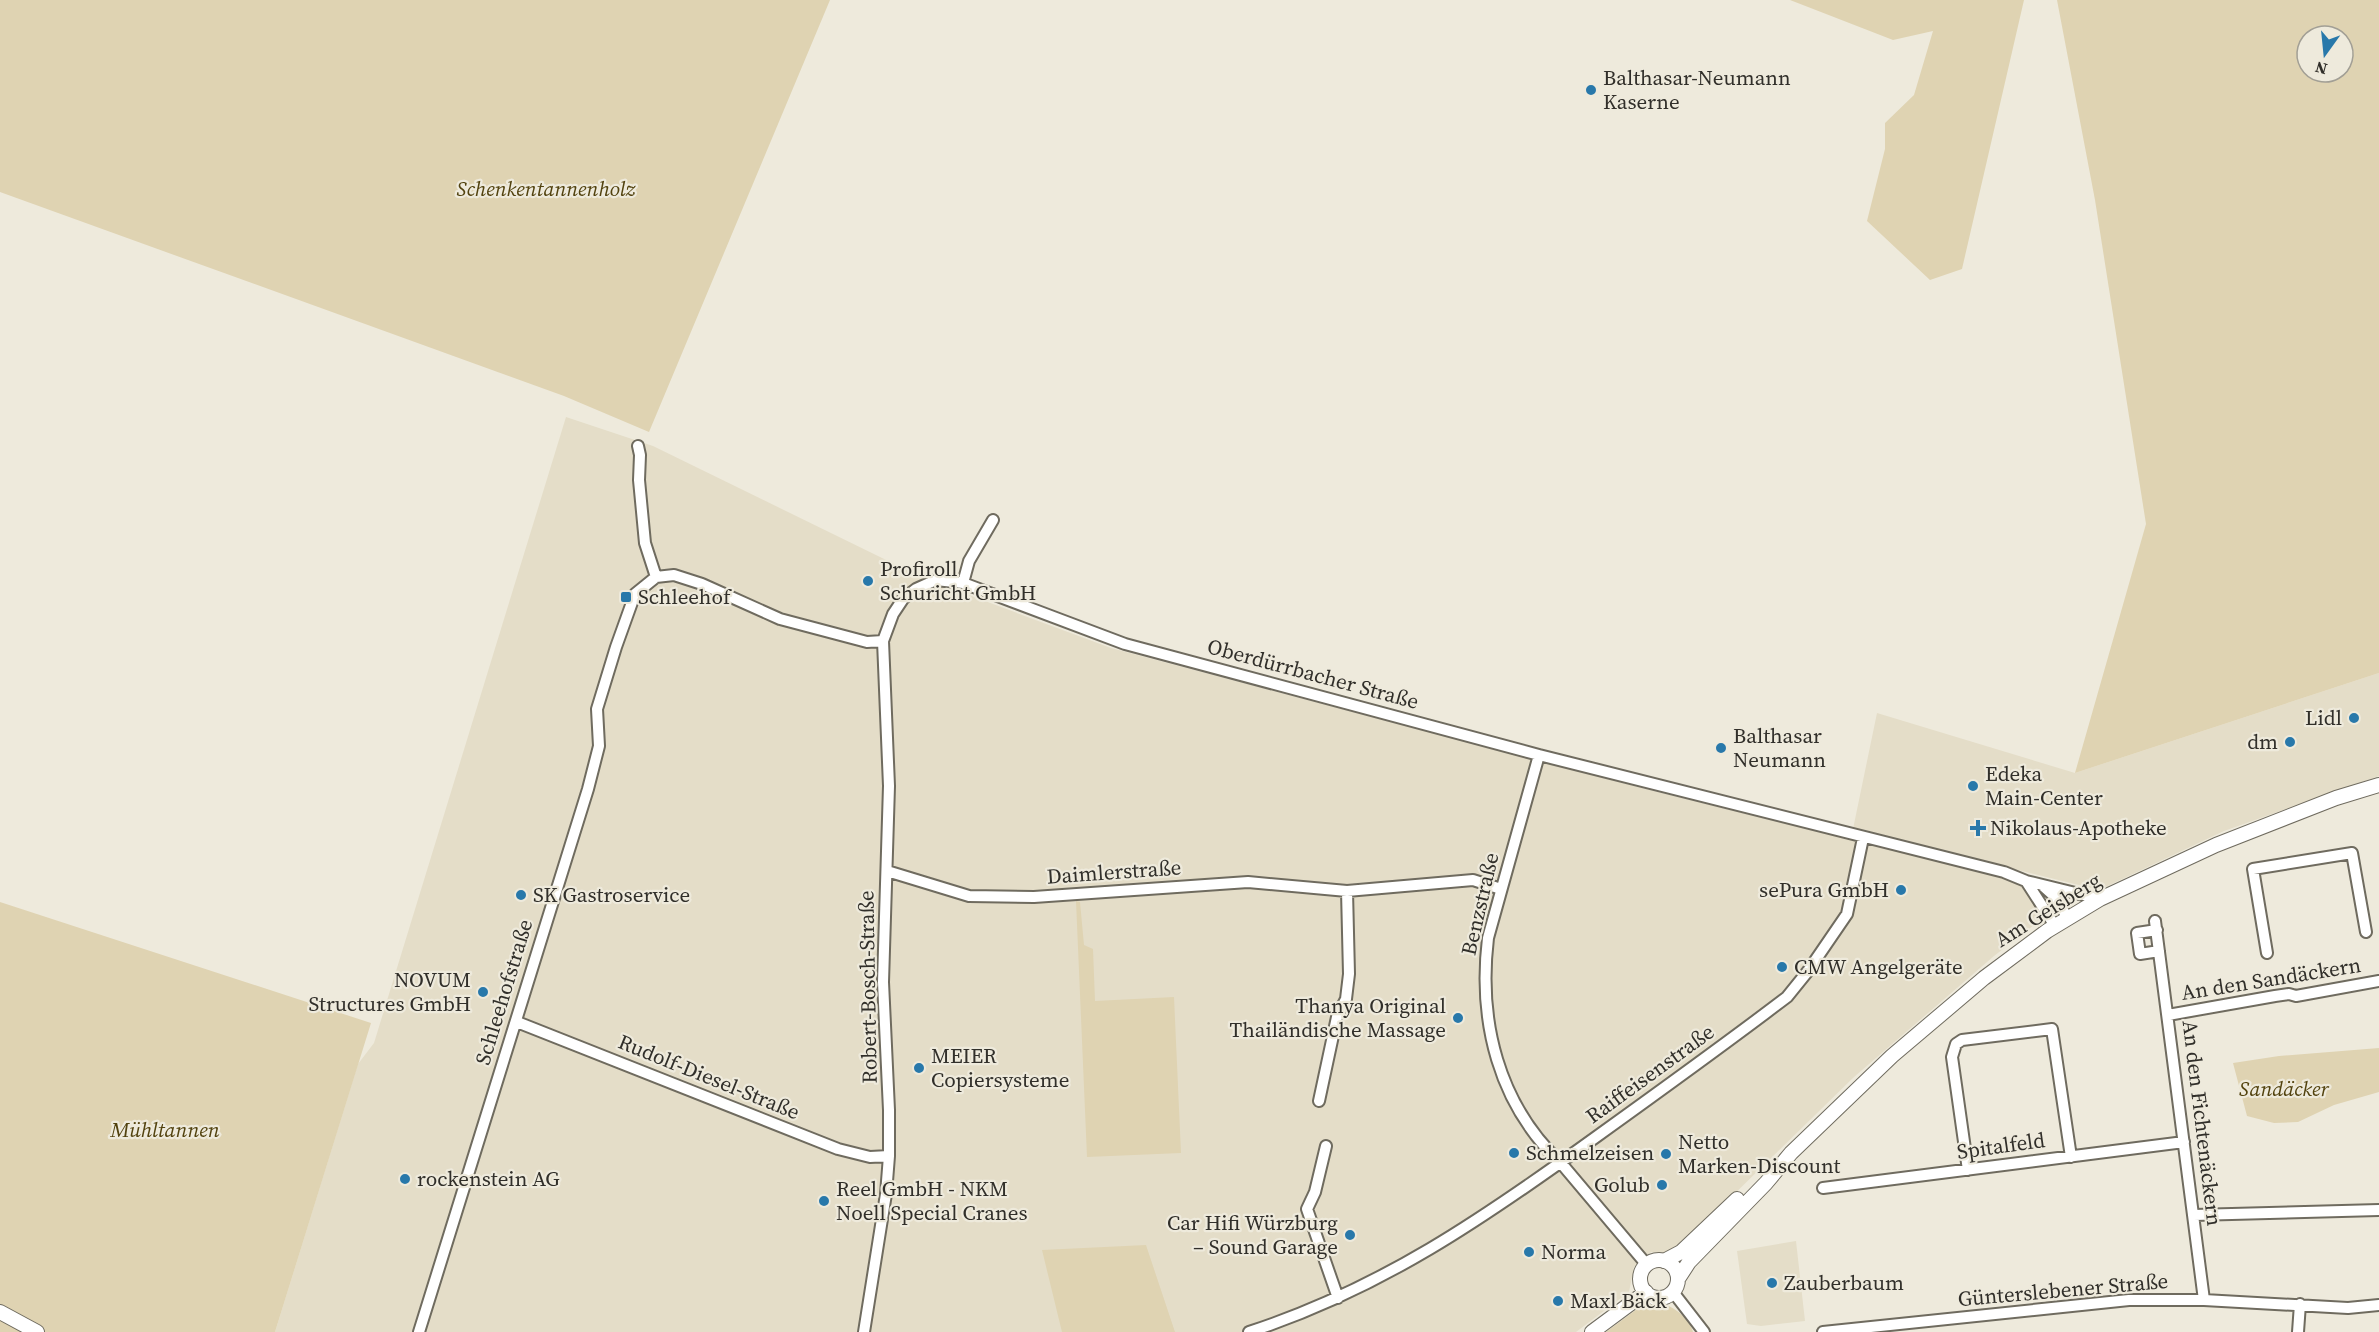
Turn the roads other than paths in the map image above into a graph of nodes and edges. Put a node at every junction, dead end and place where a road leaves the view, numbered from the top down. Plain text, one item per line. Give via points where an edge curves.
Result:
1 (638, 446) dead end
2 (993, 520) dead end
3 (656, 577) junction
4 (963, 583) junction
5 (883, 641) junction
6 (1539, 755) junction
7 (2379, 785) edge
8 (1863, 838) junction
9 (887, 871) junction
10 (2026, 881) junction
11 (2040, 884) junction
12 (1502, 889) junction
13 (1347, 891) junction
14 (2100, 899) junction
15 (2068, 918) junction
16 (2055, 926) junction
17 (2366, 932) dead end
18 (2159, 951) junction
19 (2267, 954) dead end
20 (2379, 981) edge
21 (2168, 1015) junction
22 (517, 1022) junction
23 (1319, 1101) dead end
24 (2184, 1142) junction
25 (1326, 1146) dead end
26 (1791, 1153) junction
27 (889, 1156) junction
28 (2071, 1157) junction
29 (1561, 1163) junction
30 (1968, 1170) junction
31 (1823, 1188) dead end
32 (2379, 1210) edge
33 (2194, 1215) junction
34 (1664, 1261) junction
35 (1647, 1265) junction
36 (1675, 1286) junction
37 (1646, 1292) junction
38 (1338, 1298) junction
39 (2204, 1300) junction
40 (2300, 1305) junction
41 (2379, 1305) edge
42 (0, 1312) edge
43 (37, 1332) edge
44 (418, 1332) edge
45 (864, 1332) edge
46 (1249, 1332) edge
47 (1592, 1332) edge
48 (1704, 1332) edge
49 (1823, 1332) edge
50 (2298, 1332) edge

1 - 3 street via 645,543
2 - 4 street via 969,561
3 - 5 street via 674,575 780,619 867,642
3 - 22 street, Schleehofstraße via 635,594 597,709 599,746
4 - 5 street, Oberdürrbacher Straße via 936,580 916,589 893,614
4 - 6 street, Oberdürrbacher Straße via 1125,644
5 - 9 street, Robert-Bosch-Straße via 889,786
6 - 8 street, Oberdürrbacher Straße
6 - 12 street, Benzstraße
7 - 14 street, Am Geisberg via 2216,845
8 - 10 street, Oberdürrbacher Straße via 2004,872
8 - 29 street, Raiffeisenstraße via 1847,914 1787,997
9 - 13 street, Daimlerstraße via 969,896 1034,897 1248,882
9 - 27 street, Robert-Bosch-Straße via 883,982
10 - 11 street, Oberdürrbacher Straße
10 - 16 street
11 - 14 street, Oberdürrbacher Straße
11 - 15 street via 2053,895
12 - 13 street, Daimlerstraße via 1473,880
12 - 29 street, Benzstraße via 1485,960 1488,1025 1506,1085 1541,1141
13 - 23 street via 1346,999 1337,1017
14 - 15 street, Am Geisberg
15 - 16 street, Am Geisberg
16 - 26 street, Am Geisberg via 1984,978 1892,1056
17 - 19 street via 2352,853 2253,869
18 - 18 street, An den Fichtenäckern via 2156,926 2137,933 2140,954
18 - 21 street, An den Fichtenäckern
20 - 21 street, An den Sandäckern
21 - 24 street, An den Fichtenäckern
22 - 27 street, Rudolf-Diesel-Straße via 838,1149 870,1157
22 - 44 street, Schleehofstraße
24 - 28 street, Spitalfeld
24 - 33 street, An den Fichtenäckern
25 - 38 street via 1307,1209
26 - 34 street, Am Geisberg via 1681,1252
26 - 36 street, Am Geisberg via 1689,1262
27 - 45 street, Robert-Bosch-Straße
28 - 30 street, Spitalfeld
28 - 30 street via 2052,1029 1962,1040 1956,1044 1952,1057
29 - 35 street, Benzstraße
29 - 38 street, Raiffeisenstraße via 1416,1258
30 - 31 street, Spitalfeld
32 - 33 street
33 - 39 street, An den Fichtenäckern
34 - 35 street
34 - 36 street via 1675,1270
35 - 37 street via 1640,1280
36 - 37 street via 1660,1298
36 - 48 street
37 - 47 street
38 - 46 street, Raiffeisenstraße
39 - 40 street, Günterslebener Straße
39 - 49 street, Günterslebener Straße via 2129,1300
40 - 41 street, Günterslebener Straße
40 - 50 street
42 - 43 street

